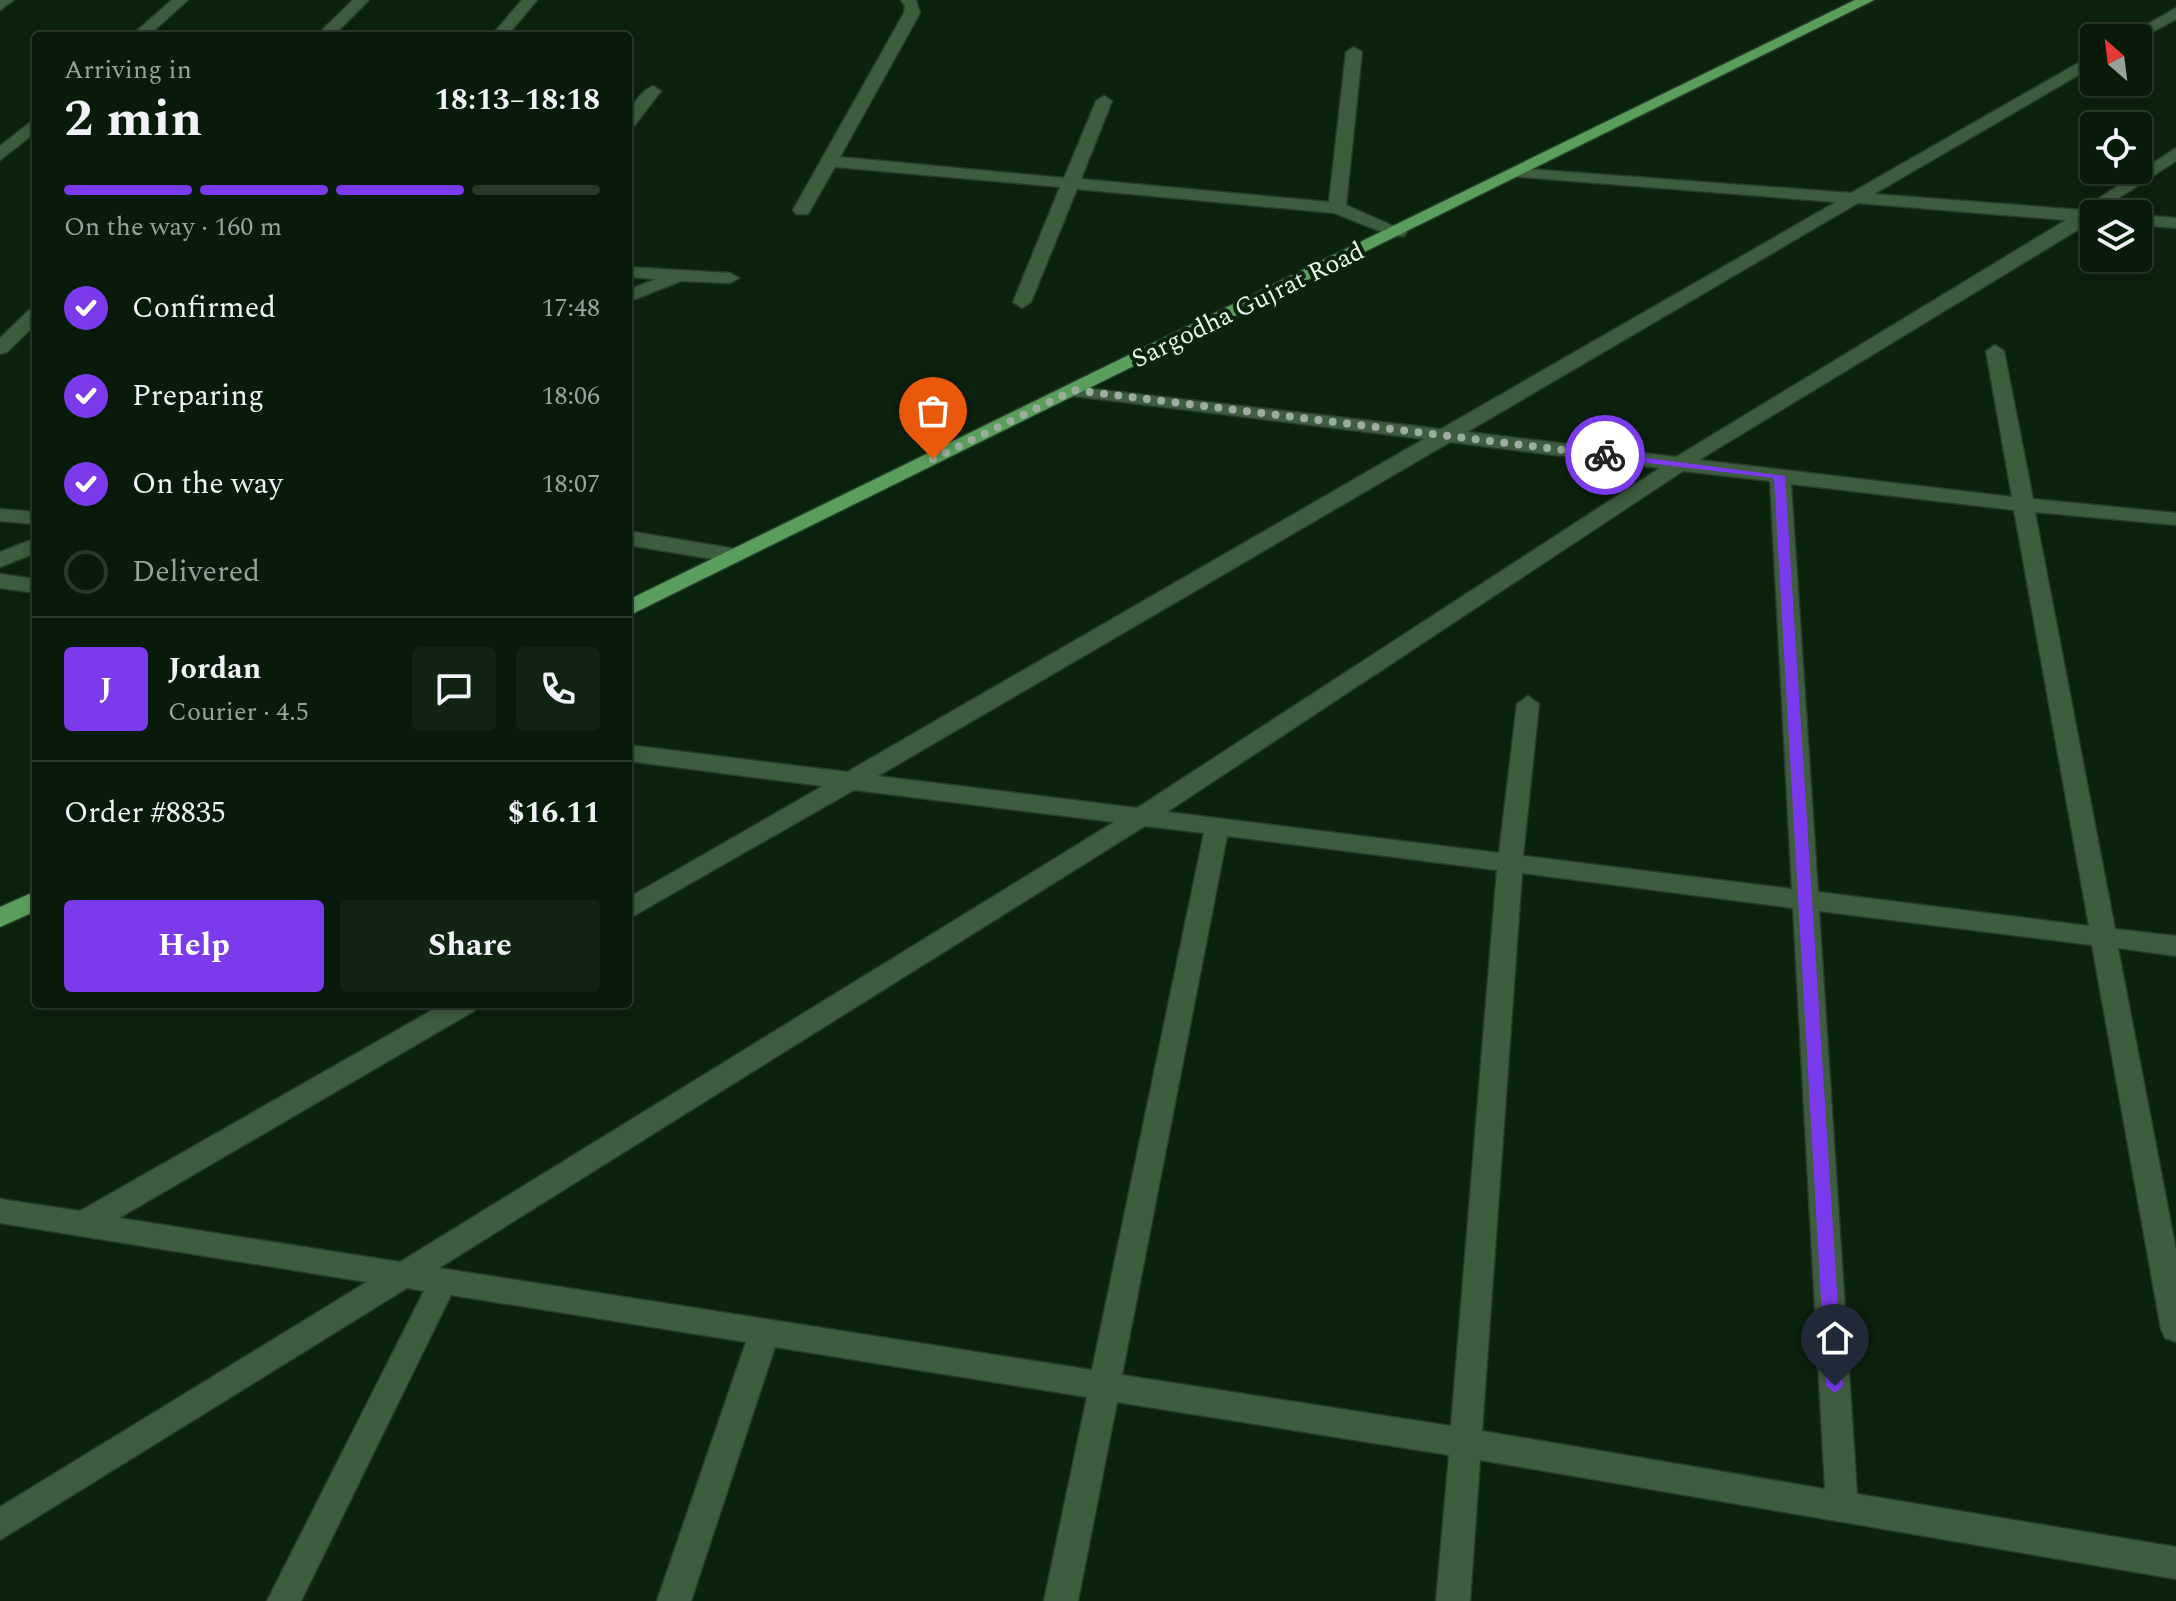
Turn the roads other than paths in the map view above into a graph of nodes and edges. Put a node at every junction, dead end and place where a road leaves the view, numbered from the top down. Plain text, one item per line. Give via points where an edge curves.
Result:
1 (7, 0) edge
2 (181, 0) edge
3 (362, 0) edge
4 (530, 0) edge
5 (908, 0) edge
6 (1867, 0) edge
7 (0, 5) edge
8 (2176, 13) edge
9 (2152, 26) edge
10 (144, 32) edge
11 (328, 32) edge
12 (502, 32) edge
13 (1354, 52) dead end
14 (2080, 67) edge
15 (653, 91) dead end
16 (1104, 101) dead end
17 (632, 118) edge
18 (32, 127) edge
19 (2176, 153) edge
20 (0, 155) edge
21 (829, 161) junction
22 (1520, 172) junction
23 (1070, 183) junction
24 (1851, 198) junction
25 (2111, 200) edge
26 (1337, 208) junction
27 (802, 210) dead end
28 (2080, 215) edge
29 (2080, 221) edge
30 (2152, 221) edge
31 (2176, 223) edge
32 (1398, 232) junction
33 (632, 272) edge
34 (678, 277) junction
35 (730, 278) dead end
36 (632, 295) edge
37 (1022, 302) dead end
38 (32, 318) edge
39 (0, 348) edge
40 (1995, 351) dead end
41 (1074, 390) junction
42 (1443, 435) junction
43 (1679, 464) junction
44 (1780, 476) junction
45 (2026, 505) junction
46 (0, 515) edge
47 (32, 518) edge
48 (2176, 519) edge
49 (632, 539) edge
50 (32, 547) edge
51 (736, 556) junction
52 (0, 560) edge
53 (0, 581) edge
54 (32, 585) edge
55 (632, 606) edge
56 (1528, 704) dead end
57 (632, 754) edge
58 (852, 781) junction
59 (1141, 817) junction
60 (1217, 827) junction
61 (1510, 864) junction
62 (1805, 900) junction
63 (32, 902) edge
64 (632, 908) edge
65 (0, 918) edge
66 (2104, 937) junction
67 (2176, 946) edge
68 (458, 1008) edge
69 (0, 1211) edge
70 (83, 1224) junction
71 (405, 1275) junction
72 (443, 1282) junction
73 (2176, 1329) edge
74 (765, 1332) junction
75 (1103, 1386) junction
76 (1465, 1443) junction
77 (1842, 1507) junction
78 (0, 1525) edge
79 (2176, 1563) edge
80 (284, 1601) edge
81 (674, 1601) edge
82 (1061, 1601) edge
83 (1453, 1601) edge

1 - 7 street
2 - 10 street
3 - 11 street
4 - 12 street
5 - 21 street via 912,13
6 - 22 main road, Sargodha Gujrat Road
8 - 9 street
13 - 26 street
14 - 24 street
15 - 17 street
16 - 23 street
18 - 20 street
19 - 25 street
21 - 23 street
21 - 27 street
22 - 24 street
22 - 32 main road, Sargodha Gujrat Road
23 - 26 street
23 - 37 street
24 - 28 street
24 - 42 street
26 - 32 street
29 - 43 street
30 - 31 street
32 - 41 main road, Sargodha Gujrat Road
33 - 34 street
34 - 35 street
34 - 36 street
38 - 39 street
40 - 45 street
41 - 42 street
41 - 51 main road, Sargodha Gujrat Road
42 - 43 street
42 - 58 street
43 - 44 street
43 - 59 street
44 - 45 street
44 - 62 street
45 - 48 street
45 - 66 street
46 - 47 street
49 - 51 street
50 - 52 street
51 - 55 main road, Sargodha Gujrat Road
53 - 54 street
56 - 61 street
57 - 58 street
58 - 59 street
58 - 64 street
59 - 60 street
59 - 71 street
60 - 61 street
60 - 75 street
61 - 62 street
61 - 76 street
62 - 66 street
62 - 77 street
63 - 65 main road
66 - 67 street
66 - 73 street
68 - 70 street
69 - 70 street
70 - 71 street
71 - 72 street
71 - 78 street
72 - 74 street
72 - 80 street
74 - 75 street
74 - 81 street
75 - 76 street
75 - 82 street
76 - 77 street
76 - 83 street
77 - 79 street

